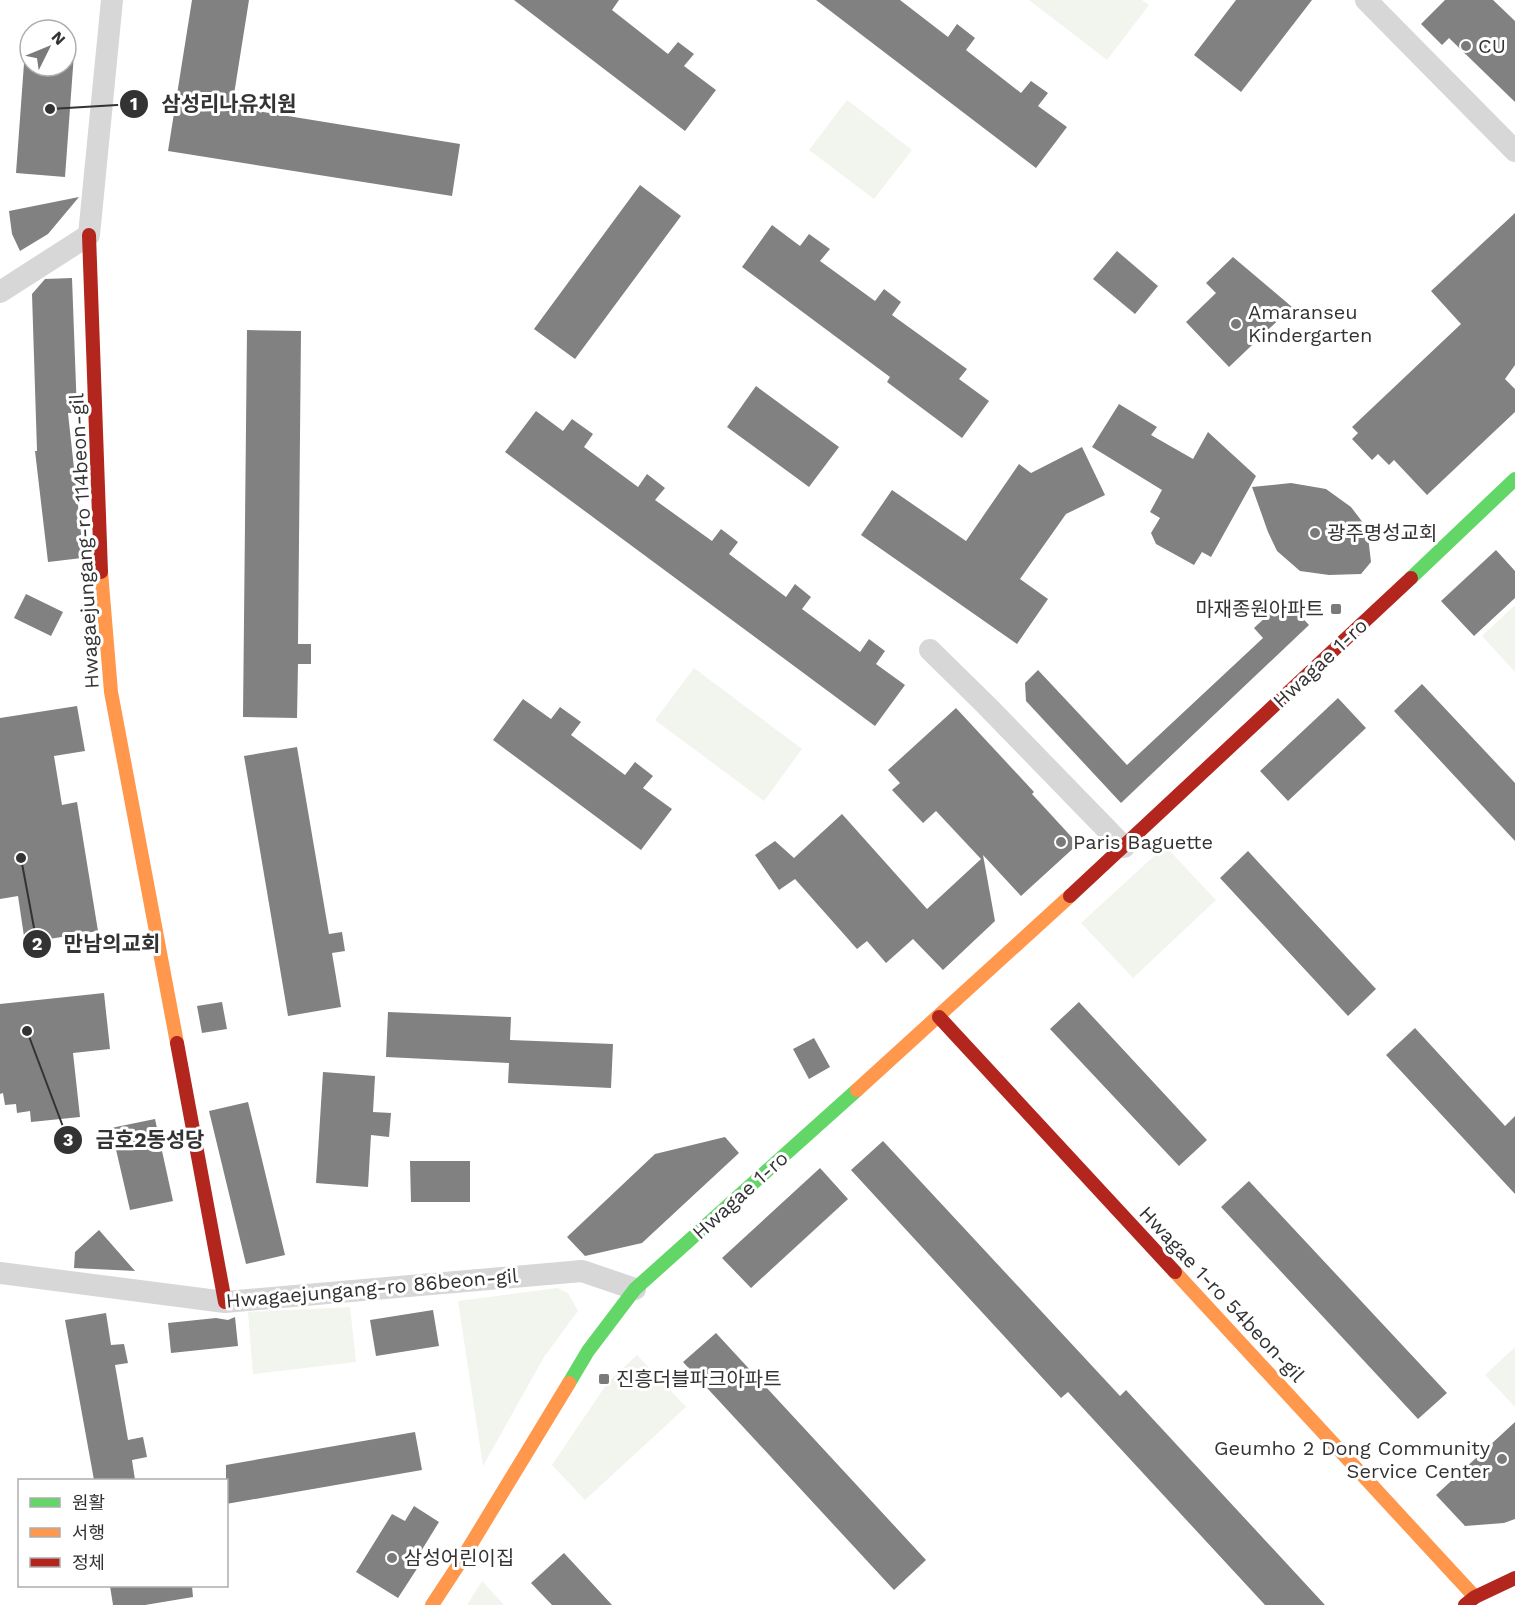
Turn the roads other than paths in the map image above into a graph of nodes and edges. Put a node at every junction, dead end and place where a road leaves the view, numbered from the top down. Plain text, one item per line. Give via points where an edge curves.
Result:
1 (112, 0) edge
2 (1366, 0) edge
3 (1515, 151) edge
4 (89, 235) junction
5 (0, 291) edge
6 (1515, 479) edge
7 (930, 650) dead end
8 (1124, 847) junction
9 (939, 1017) junction
10 (0, 1273) edge
11 (634, 1289) junction
12 (225, 1302) junction
13 (1515, 1578) edge
14 (1470, 1601) edge
15 (432, 1605) edge

1 - 4 street
2 - 3 street
4 - 5 street
4 - 12 street, Hwagaejungang-ro 114beon-gil via 102,588 111,692
6 - 8 street, Hwagae 1-ro
7 - 8 street
8 - 9 street, Hwagae 1-ro
9 - 11 street, Hwagae 1-ro
9 - 14 street, Hwagae 1-ro 54beon-gil
10 - 12 street, Hwagaejungang-ro 86beon-gil
11 - 12 street, Hwagaejungang-ro 86beon-gil via 582,1270
11 - 15 street, Hwagae 1-ro via 588,1351
13 - 14 street

